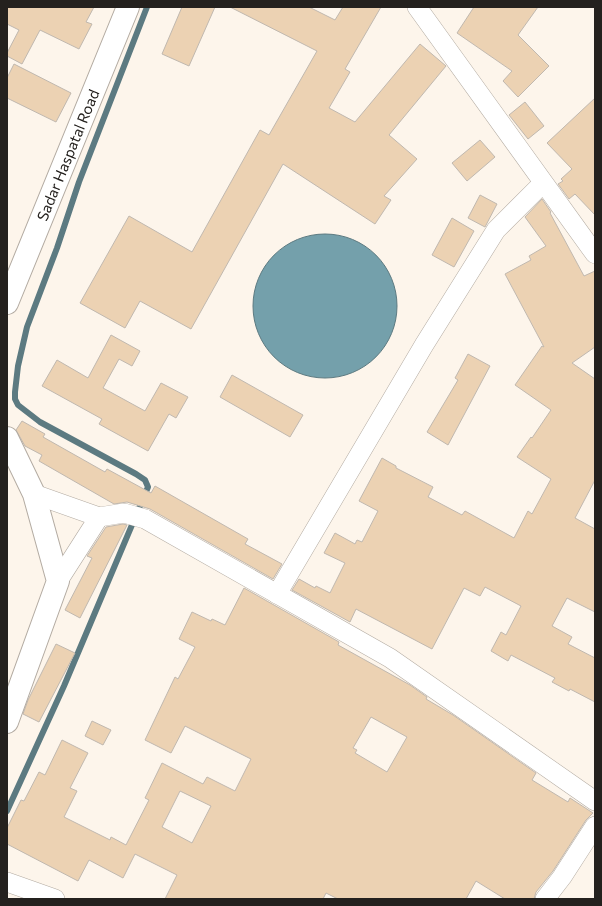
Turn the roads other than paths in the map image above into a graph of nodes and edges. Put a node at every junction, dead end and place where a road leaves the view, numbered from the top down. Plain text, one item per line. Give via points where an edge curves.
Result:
1 (128, 7) edge
2 (417, 7) edge
3 (543, 183) junction
4 (595, 254) edge
5 (7, 303) edge
6 (7, 438) edge
7 (34, 494) junction
8 (99, 517) junction
9 (58, 581) junction
10 (278, 594) junction
11 (7, 722) edge
12 (595, 801) edge
13 (595, 826) edge
14 (7, 882) edge
15 (55, 899) edge
16 (545, 899) edge

1 - 5 street, Sadar Haspatal Road
2 - 3 street
3 - 4 street
3 - 10 street via 496,230 424,345
6 - 7 street
7 - 8 street
7 - 9 street
8 - 9 street
8 - 10 street via 124,513 145,519
9 - 11 street
10 - 12 street via 390,658
13 - 16 street
14 - 15 street

